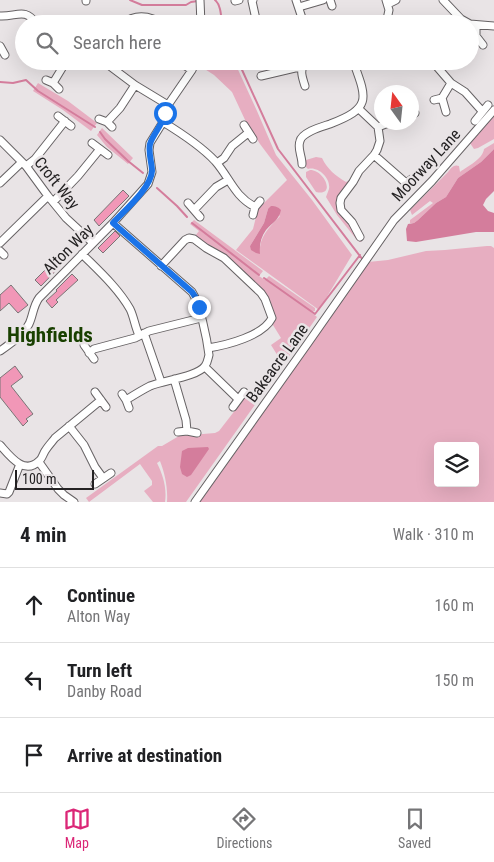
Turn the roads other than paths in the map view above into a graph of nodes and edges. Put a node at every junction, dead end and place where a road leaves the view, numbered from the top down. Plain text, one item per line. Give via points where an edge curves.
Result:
1 (251, 0) edge
2 (323, 0) edge
3 (396, 0) edge
4 (443, 0) edge
5 (387, 2) edge
6 (297, 3) edge
7 (15, 15) edge
8 (255, 15) edge
9 (301, 15) edge
10 (388, 15) edge
11 (457, 15) edge
12 (0, 16) edge
13 (479, 25) edge
14 (494, 26) edge
15 (479, 42) edge
16 (2, 45) edge
17 (483, 45) dead end
18 (5, 55) dead end
19 (61, 70) edge
20 (115, 70) edge
21 (192, 70) edge
22 (290, 70) edge
23 (302, 70) edge
24 (356, 70) edge
25 (440, 70) edge
26 (262, 76) dead end
27 (452, 83) junction
28 (53, 84) dead end
29 (135, 85) junction
30 (305, 86) dead end
31 (168, 105) junction
32 (491, 108) edge
33 (359, 109) junction
34 (482, 111) junction
35 (446, 112) dead end
36 (58, 116) dead end
37 (99, 119) dead end
38 (475, 121) dead end
39 (163, 122) junction
40 (374, 122) edge
41 (244, 125) dead end
42 (379, 130) edge
43 (248, 132) junction
44 (253, 139) dead end
45 (0, 140) edge
46 (291, 140) dead end
47 (299, 142) junction
48 (92, 143) dead end
49 (100, 149) junction
50 (108, 155) dead end
51 (374, 155) junction
52 (217, 163) junction
53 (24, 164) junction
54 (302, 164) dead end
55 (419, 174) dead end
56 (228, 180) junction
57 (0, 183) edge
58 (50, 199) junction
59 (260, 201) dead end
60 (188, 203) dead end
61 (194, 210) junction
62 (200, 217) dead end
63 (113, 223) junction
64 (360, 237) dead end
65 (381, 239) joint
66 (0, 243) edge
67 (93, 243) junction
68 (82, 254) junction
69 (161, 266) junction
70 (201, 318) junction
71 (142, 334) junction
72 (84, 345) dead end
73 (208, 348) junction
74 (0, 351) edge
75 (205, 367) junction
76 (174, 379) junction
77 (161, 382) junction
78 (95, 392) dead end
79 (244, 392) dead end
80 (238, 399) junction
81 (101, 400) junction
82 (232, 406) dead end
83 (106, 407) dead end
84 (129, 408) dead end
85 (69, 426) junction
86 (187, 431) junction
87 (178, 432) dead end
88 (197, 433) dead end
89 (0, 445) edge
90 (39, 462) junction
91 (20, 464) junction
92 (111, 473) dead end
93 (103, 478) junction
94 (95, 484) dead end
95 (0, 493) edge
96 (71, 501) edge
97 (195, 502) edge

1 - 8 street
2 - 6 street
3 - 5 street
4 - 11 street
5 - 10 street
6 - 9 street
7 - 12 street
13 - 14 street
15 - 17 street
16 - 18 street
19 - 28 street
20 - 29 street
21 - 31 street, Alton Way
22 - 26 street via 273,77
23 - 30 street
24 - 33 street via 363,95
25 - 27 street
27 - 34 street
27 - 35 street via 438,99
29 - 31 street
29 - 37 street via 109,125
31 - 39 street, Alton Way
32 - 34 street
32 - 65 street, Moorway Lane
33 - 40 street
33 - 47 street via 343,119 308,132
34 - 38 street
36 - 53 street via 68,124 34,159
39 - 52 street
39 - 63 street, Alton Way via 150,143 152,172 148,184
41 - 43 street
42 - 51 street via 380,141
43 - 44 street
43 - 52 street
45 - 53 street, Croft Way via 10,146
46 - 47 street
47 - 54 street
48 - 49 street
49 - 50 street
49 - 58 street via 78,176
51 - 55 street via 405,186
51 - 64 street via 359,171 340,203 341,210 358,226
52 - 56 street
53 - 57 street
53 - 58 street, Croft Way
56 - 59 street via 254,211
56 - 61 street
58 - 66 street
58 - 67 street, Croft Way
60 - 61 street
61 - 62 street
63 - 67 street, Alton Way
63 - 69 street
65 - 97 street, Bakeacre Lane
67 - 68 street, Alton Way
68 - 71 street via 124,300
68 - 74 street, Alton Way via 37,300 25,330
69 - 70 street via 192,292
69 - 73 street via 185,240 194,239 224,258 266,299 272,318 268,325 240,340
70 - 71 street
70 - 73 street
71 - 72 street via 94,350 92,356
71 - 77 street
73 - 75 street
75 - 76 street
75 - 80 street
76 - 77 street
76 - 86 street
77 - 84 street via 124,397
78 - 81 street
79 - 80 street
80 - 82 street
81 - 83 street
81 - 85 street
85 - 90 street via 50,444
85 - 93 street
86 - 87 street
86 - 88 street
89 - 91 street
90 - 91 street via 27,466
90 - 96 street
91 - 95 street via 10,492
92 - 93 street
93 - 94 street

